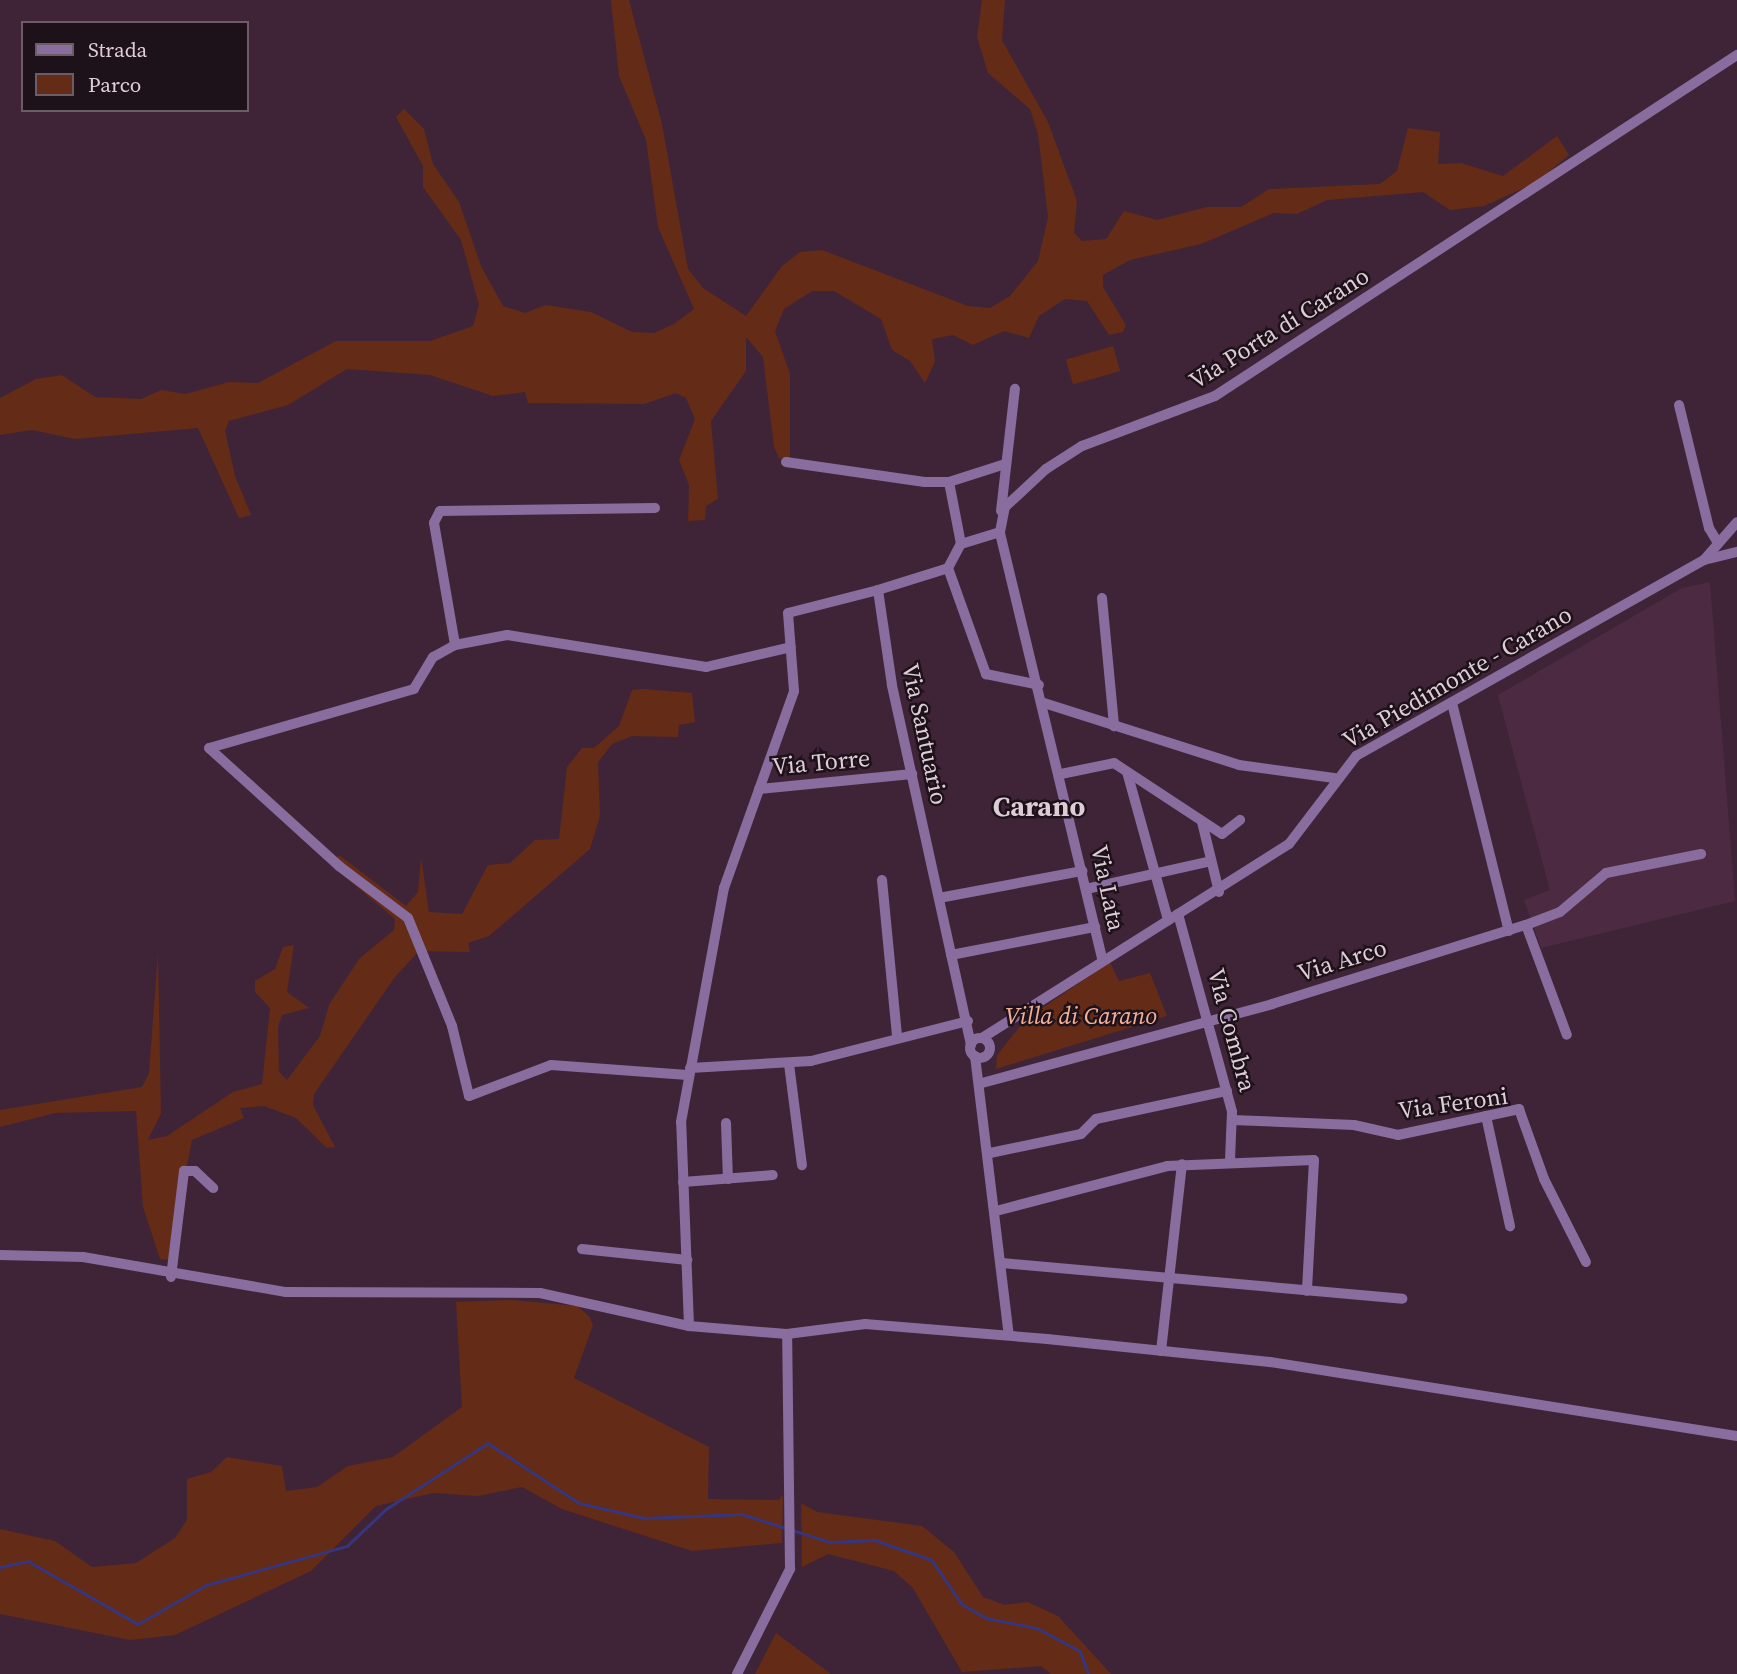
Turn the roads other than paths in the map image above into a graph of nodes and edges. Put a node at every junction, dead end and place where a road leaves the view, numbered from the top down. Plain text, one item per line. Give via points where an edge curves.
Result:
1 (1737, 55) edge
2 (1015, 389) dead end
3 (1679, 405) dead end
4 (786, 462) dead end
5 (1005, 464) junction
6 (949, 482) junction
7 (655, 509) dead end
8 (1001, 519) junction
9 (1737, 522) edge
10 (1000, 532) junction
11 (1718, 543) junction
12 (961, 544) junction
13 (1737, 552) edge
14 (1704, 560) junction
15 (948, 568) junction
16 (878, 590) junction
17 (1102, 598) dead end
18 (455, 645) junction
19 (791, 647) junction
20 (1039, 685) junction
21 (1044, 703) junction
22 (1452, 703) junction
23 (1114, 726) junction
24 (1127, 772) junction
25 (912, 774) junction
26 (1061, 774) junction
27 (1334, 778) junction
28 (759, 789) junction
29 (1240, 820) dead end
30 (1202, 822) junction
31 (1701, 854) dead end
32 (1211, 861) junction
33 (1082, 871) junction
34 (1155, 873) junction
35 (882, 880) dead end
36 (1086, 889) junction
37 (1219, 892) junction
38 (939, 898) junction
39 (1178, 914) junction
40 (1168, 920) junction
41 (1526, 925) junction
42 (1095, 927) junction
43 (1509, 931) junction
44 (951, 955) junction
45 (1102, 958) junction
46 (1206, 1020) junction
47 (969, 1022) junction
48 (1005, 1024) junction
49 (1567, 1035) dead end
50 (897, 1037) junction
51 (977, 1041) junction
52 (990, 1046) junction
53 (980, 1056) junction
54 (789, 1063) junction
55 (689, 1072) junction
56 (982, 1080) junction
57 (1227, 1091) junction
58 (1486, 1116) junction
59 (1232, 1120) junction
60 (726, 1123) dead end
61 (989, 1153) junction
62 (1230, 1159) junction
63 (1182, 1164) junction
64 (802, 1165) dead end
65 (773, 1175) dead end
66 (728, 1179) junction
67 (684, 1182) junction
68 (213, 1188) dead end
69 (996, 1211) junction
70 (1510, 1226) dead end
71 (582, 1250) dead end
72 (0, 1255) edge
73 (687, 1260) junction
74 (1586, 1262) dead end
75 (1002, 1264) junction
76 (171, 1277) junction
77 (1167, 1278) junction
78 (1307, 1291) junction
79 (1402, 1299) dead end
80 (690, 1326) junction
81 (787, 1334) junction
82 (1009, 1335) junction
83 (1161, 1351) junction
84 (1737, 1436) edge
85 (737, 1674) edge

1 - 8 street, Via Porta di Carano via 1214,396 1082,446 1046,469
2 - 5 street
3 - 11 street via 1709,528
4 - 6 street
5 - 6 street
5 - 8 street
6 - 12 street
7 - 18 street via 436,513 448,633
8 - 10 street
9 - 11 street, Via Piedimonte - Carano
10 - 12 street
10 - 20 street
11 - 14 street, Via Piedimonte - Carano
12 - 15 street
13 - 14 street
14 - 22 street, Via Piedimonte - Carano
15 - 16 street
15 - 20 street via 986,674
16 - 19 street, Via Torre via 788,612
16 - 25 street, Via Santuario
17 - 23 street
18 - 19 street via 507,635 706,667
18 - 55 street via 433,657 408,694 209,748 326,855 408,918 452,1026 469,1096 551,1065
19 - 28 street, Via Torre via 794,691
20 - 21 street
21 - 23 street
21 - 26 street, Via Lata
22 - 27 street, Via Piedimonte - Carano via 1356,756
22 - 43 street
23 - 27 street via 1239,765
24 - 26 street via 1102,762
24 - 30 street
24 - 34 street
25 - 28 street, Via Torre
25 - 38 street, Via Santuario
26 - 33 street, Via Lata
27 - 37 street, Via Piedimonte - Carano via 1289,844
28 - 55 street via 724,888
29 - 30 street via 1222,834
30 - 32 street
31 - 41 street, Via Arco via 1606,873 1560,912
32 - 34 street
32 - 37 street
33 - 36 street, Via Lata
33 - 38 street
34 - 36 street
34 - 40 street
35 - 50 street
36 - 42 street, Via Lata
37 - 39 street, Via Piedimonte - Carano
38 - 44 street, Via Santuario
39 - 40 street, Via Piedimonte - Carano
39 - 46 street, Via Combra
40 - 45 street, Via Piedimonte - Carano
41 - 43 street, Via Arco
41 - 49 street
42 - 44 street
42 - 45 street, Via Lata
43 - 46 street, Via Arco
44 - 47 street, Via Santuario
45 - 48 street, Via Piedimonte - Carano
46 - 56 street, Via Arco
46 - 57 street, Via Combra
47 - 50 street
47 - 51 street, Via Santuario
48 - 51 street, Via Piedimonte - Carano
48 - 52 street, Via Piedimonte - Carano
50 - 54 street
51 - 52 street
51 - 53 street
52 - 53 street, Via Piedimonte - Carano
53 - 56 street
54 - 55 street
54 - 64 street
55 - 67 street via 681,1122
56 - 61 street
57 - 59 street, Via Combra
57 - 61 street via 1096,1119 1081,1133
58 - 59 street, Via Feroni via 1398,1135 1354,1125
58 - 70 street
58 - 74 street, Via Feroni via 1519,1109 1544,1179
59 - 62 street, Via Combra
60 - 66 street
61 - 69 street
62 - 63 street
62 - 78 street via 1314,1160
63 - 69 street
63 - 77 street
65 - 66 street
66 - 67 street
67 - 73 street
68 - 76 street via 195,1171 184,1171
69 - 75 street
71 - 73 street
72 - 76 street via 83,1257
73 - 80 street
75 - 77 street
75 - 82 street
76 - 80 street via 286,1292 540,1293
77 - 78 street
77 - 83 street
78 - 79 street
80 - 81 street
81 - 82 street via 865,1324
81 - 85 street via 790,1569
82 - 83 street
83 - 84 street

